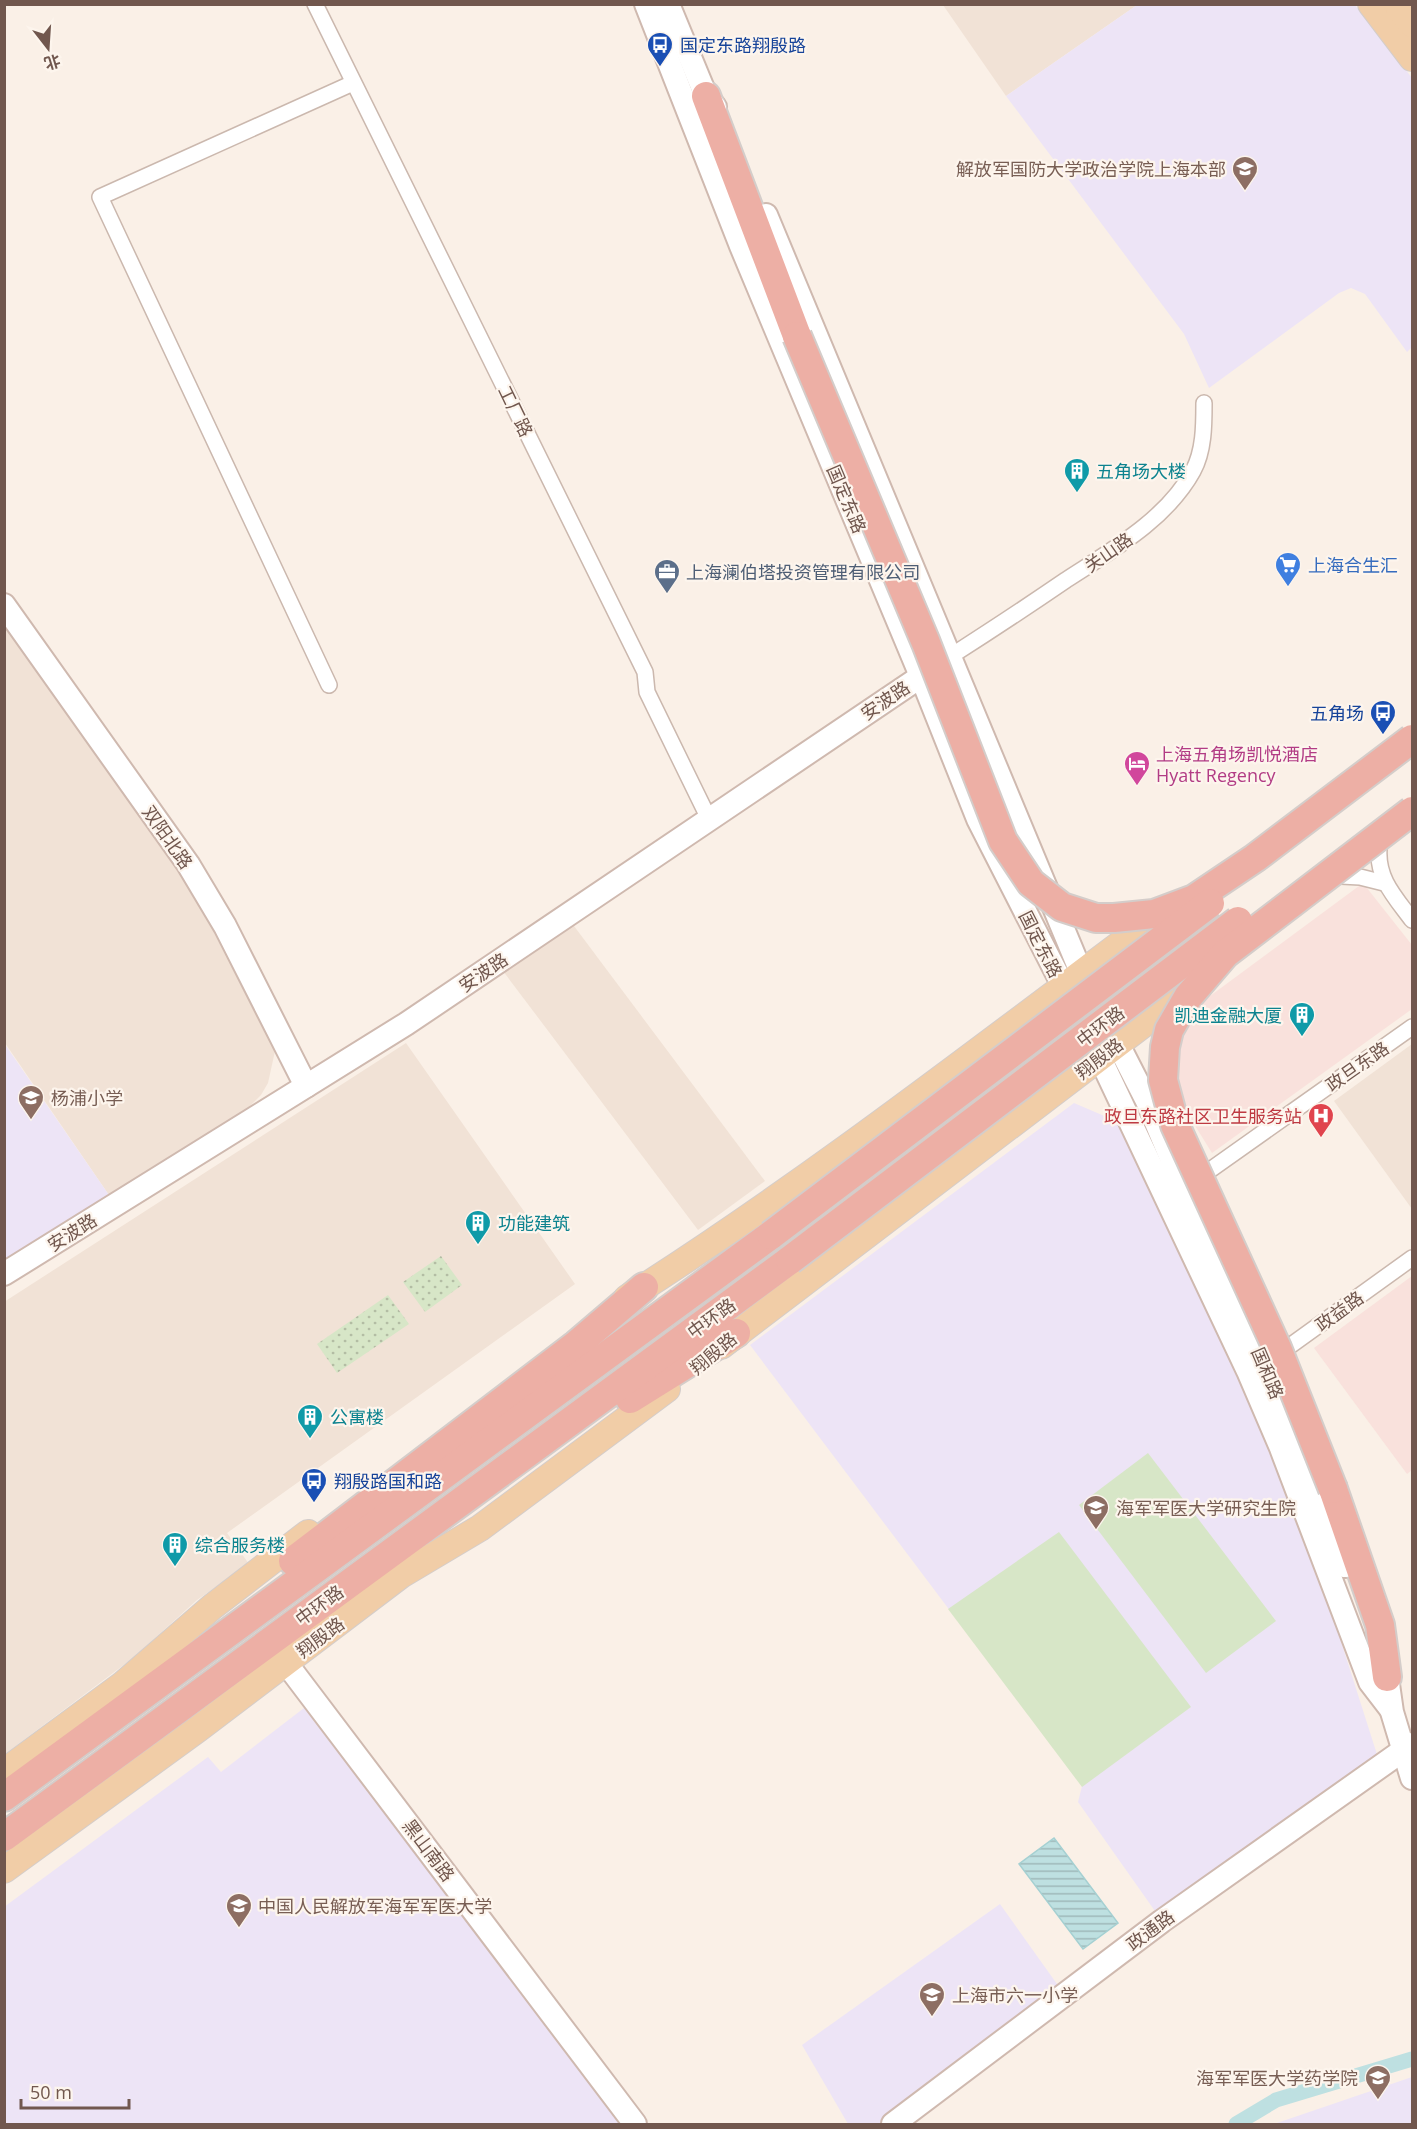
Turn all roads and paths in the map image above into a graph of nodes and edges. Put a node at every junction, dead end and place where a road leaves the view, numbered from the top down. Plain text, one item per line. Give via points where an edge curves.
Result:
1 (315, 4) edge
2 (646, 4) edge
3 (668, 4) edge
4 (1371, 4) edge
5 (1397, 4) edge
6 (1413, 24) edge
7 (1413, 58) edge
8 (353, 83) junction
9 (706, 96) junction
10 (1204, 403) dead end
11 (4, 605) edge
12 (951, 656) junction
13 (921, 676) junction
14 (329, 685) dead end
15 (1413, 727) edge
16 (1413, 739) edge
17 (1413, 748) edge
18 (1413, 790) edge
19 (1413, 811) edge
20 (709, 819) junction
21 (1413, 823) edge
22 (1379, 849) junction
23 (1341, 876) junction
24 (1384, 883) junction
25 (1413, 920) edge
26 (1075, 985) junction
27 (1413, 1027) edge
28 (1109, 1051) junction
29 (306, 1086) junction
30 (1184, 1189) junction
31 (1413, 1258) edge
32 (4, 1274) edge
33 (644, 1287) junction
34 (736, 1333) junction
35 (1265, 1364) junction
36 (386, 1556) junction
37 (1380, 1625) junction
38 (286, 1663) junction
39 (1387, 1677) junction
40 (123, 1709) junction
41 (1402, 1714) edge
42 (1408, 1747) edge
43 (4, 1772) edge
44 (1413, 1778) edge
45 (4, 1797) edge
46 (4, 1838) edge
47 (4, 1870) edge
48 (635, 2124) edge
49 (893, 2124) edge

1 - 8 street, 工厂路
2 - 13 street, 国定东路 via 741,246
3 - 9 street, 国定东路
4 - 7 main road
5 - 6 main road
8 - 14 street via 100,197
8 - 20 street, 工厂路 via 645,672 647,692
9 - 12 street, 国定东路 via 725,119
9 - 16 highway, bridge via 797,336 926,643 1003,841 1031,883 1062,907 1096,918 1154,914 1194,899
10 - 12 street, 关山路 via 1202,445 1175,498 1145,526
11 - 29 street, 双阳北路 via 194,873
12 - 13 street, 安波路
12 - 26 street, 国定东路 via 1016,819
13 - 20 street, 安波路
13 - 26 street, 国定东路 via 978,819
15 - 26 main road
17 - 26 main road
17 - 40 highway, 中环路, bridge via 771,1235
18 - 36 highway, 中环路, bridge via 790,1260
19 - 37 highway, bridge via 1225,954 1188,997 1169,1030 1163,1080 1175,1125 1277,1348 1333,1489
20 - 29 street, 安波路 via 406,1024
21 - 22 main road, 翔殷路
22 - 23 main road, 翔殷路
22 - 24 street
23 - 24 street
23 - 28 main road, 翔殷路
24 - 25 street
26 - 28 street
26 - 33 main road
27 - 30 street, 政旦东路
28 - 30 street, 国和路 via 1147,1101
28 - 34 main road, 翔殷路
28 - 41 street, 国和路 via 1253,1382 1370,1682
29 - 32 street, 安波路
30 - 35 street, 国和路
31 - 35 street, 政益路
33 - 40 highway via 576,1345 267,1581
33 - 43 main road via 583,1326 324,1521 212,1607 122,1685
34 - 36 highway
34 - 38 main road, 翔殷路 via 699,1365 480,1528 401,1575
35 - 39 street, 国和路
36 - 46 highway, 中环路
37 - 39 highway
37 - 41 street via 1409,1714
38 - 47 main road, 翔殷路
38 - 48 street, 黑山南路
39 - 41 street, 国和路
40 - 45 highway, 中环路
41 - 42 street, 国和路
42 - 44 street, 国和路
42 - 49 street, 政通路 via 1162,1921

